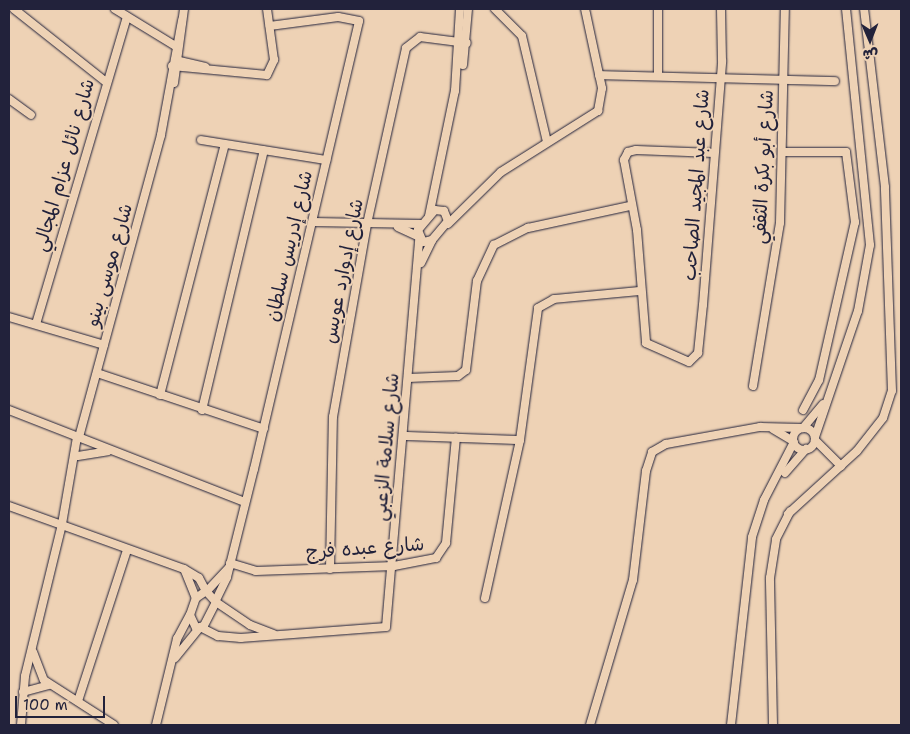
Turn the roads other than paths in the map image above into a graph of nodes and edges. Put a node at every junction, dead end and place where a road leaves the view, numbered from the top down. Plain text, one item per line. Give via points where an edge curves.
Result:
1 (14, 9) edge
2 (115, 9) edge
3 (184, 9) edge
4 (267, 9) edge
5 (460, 9) edge
6 (468, 9) edge
7 (495, 9) edge
8 (585, 9) edge
9 (658, 9) edge
10 (721, 9) edge
11 (785, 9) edge
12 (846, 9) edge
13 (864, 9) edge
14 (338, 13) edge
15 (127, 17) junction
16 (270, 26) junction
17 (464, 43) junction
18 (178, 45) junction
19 (176, 63) junction
20 (599, 74) junction
21 (658, 74) junction
22 (721, 76) junction
23 (784, 79) junction
24 (106, 81) junction
25 (835, 81) dead end
26 (9, 99) edge
27 (31, 115) dead end
28 (201, 140) dead end
29 (548, 142) junction
30 (225, 144) junction
31 (264, 150) junction
32 (784, 152) junction
33 (714, 153) junction
34 (326, 160) junction
35 (435, 194) junction
36 (464, 205) junction
37 (630, 206) junction
38 (443, 210) junction
39 (429, 216) junction
40 (312, 222) junction
41 (366, 224) junction
42 (421, 224) junction
43 (448, 224) junction
44 (398, 227) junction
45 (418, 238) junction
46 (432, 240) junction
47 (418, 269) junction
48 (641, 291) junction
49 (9, 317) edge
50 (36, 324) junction
51 (104, 346) junction
52 (97, 373) junction
53 (408, 378) junction
54 (753, 386) dead end
55 (160, 395) junction
56 (827, 399) junction
57 (9, 410) edge
58 (202, 410) junction
59 (803, 410) dead end
60 (756, 428) junction
61 (802, 428) junction
62 (264, 429) junction
63 (404, 436) junction
64 (79, 437) junction
65 (456, 437) junction
66 (815, 438) junction
67 (520, 440) junction
68 (794, 442) junction
69 (806, 449) junction
70 (115, 450) junction
71 (76, 460) junction
72 (837, 466) junction
73 (245, 502) junction
74 (9, 506) edge
75 (62, 524) junction
76 (752, 542) junction
77 (127, 550) junction
78 (230, 565) junction
79 (394, 566) junction
80 (330, 568) junction
81 (184, 569) junction
82 (207, 591) junction
83 (196, 598) junction
84 (485, 598) dead end
85 (216, 601) junction
86 (190, 615) junction
87 (200, 628) junction
88 (275, 634) junction
89 (32, 648) junction
90 (174, 660) junction
91 (50, 684) junction
92 (23, 692) junction
93 (78, 701) junction
94 (20, 725) edge
95 (114, 725) edge
96 (156, 725) edge
97 (590, 725) edge
98 (731, 725) edge
99 (773, 725) edge

1 - 24 street
2 - 15 street
3 - 18 street, شارع موسى بينو
4 - 16 street
5 - 17 street
6 - 17 street
7 - 29 street via 522,36
8 - 20 street
9 - 21 street
10 - 22 street, شارع عبد المجيد الصاحب
11 - 23 street, شارع أبو بكرة الثقفي
12 - 56 street via 870,245 858,311
13 - 72 street via 885,187 892,391 883,418
14 - 16 street, شارع إدريس سلطان
14 - 34 street, شارع إدريس سلطان via 356,17 358,24
15 - 18 street
15 - 24 street, شارع نائل عزام المجالي
16 - 19 street via 274,65 267,76
17 - 35 street
17 - 41 street, شارع إدوارد عويس via 420,36 408,44
18 - 19 street, شارع موسى بينو
19 - 51 street, شارع موسى بينو
20 - 21 street
20 - 29 street, شارع سلامة الزعبي via 602,98 598,111
21 - 22 street
22 - 23 street
22 - 33 street, شارع عبد المجيد الصاحب
23 - 25 street
23 - 32 street, شارع أبو بكرة الثقفي
24 - 50 street, شارع نائل عزام المجالي
26 - 27 street
28 - 30 street
29 - 36 street, شارع سلامة الزعبي via 501,172
30 - 31 street
30 - 55 street
31 - 34 street
31 - 58 street
32 - 54 street, شارع أبو بكرة الثقفي via 778,235
32 - 59 street via 846,152 854,205 852,252 819,380
33 - 37 street via 628,152 623,167
33 - 48 street, شارع عبد المجيد الصاحب via 703,305 692,361 648,346
34 - 40 street, شارع إدريس سلطان
35 - 38 street
35 - 39 street
36 - 38 street
36 - 43 street, شارع سلامة الزعبي
37 - 48 street via 637,230
37 - 53 street via 528,228 494,245 477,281 466,370 458,376
38 - 39 street
38 - 43 street
39 - 42 street
40 - 41 street
40 - 62 street, شارع إدريس سلطان
41 - 44 street
41 - 80 street, شارع إدوارد عويس via 332,424
42 - 44 street
42 - 45 street, شارع سلامة الزعبي
43 - 46 street, شارع سلامة الزعبي
44 - 45 street
45 - 46 street
45 - 47 street, شارع سلامة الزعبي
46 - 47 street, شارع سلامة الزعبي
47 - 53 street, شارع سلامة الزعبي
48 - 67 street via 554,299 538,308
49 - 50 street
50 - 51 street
51 - 52 street, شارع موسى بينو
52 - 55 street
52 - 64 street, شارع موسى بينو
53 - 63 street, شارع سلامة الزعبي
55 - 58 street
56 - 61 street
56 - 66 street
57 - 64 street
58 - 62 street
60 - 61 street
60 - 68 street via 781,430
60 - 97 street via 666,444 652,452 646,471 633,580
61 - 66 street
61 - 68 street
62 - 73 street, شارع إدريس سلطان
63 - 65 street
63 - 79 street, شارع سلامة الزعبي
64 - 70 street
64 - 71 street, شارع موسى بينو
65 - 67 street
65 - 79 street, شارع عبده فرج via 444,551 427,561
66 - 69 street
66 - 72 street
67 - 84 street
68 - 69 street
68 - 76 street via 764,500
69 - 72 street
69 - 76 street via 774,488
70 - 71 street
70 - 73 street
71 - 75 street, شارع موسى بينو
72 - 99 street via 788,514 776,539 770,578
73 - 78 street, شارع إدريس سلطان
74 - 75 street
75 - 77 street
75 - 89 street, شارع موسى بينو
76 - 98 street
77 - 81 street
77 - 93 street
78 - 80 street, شارع عبده فرج via 256,571
78 - 82 street, شارع إدريس سلطان
78 - 85 street, شارع إدريس سلطان
79 - 80 street, شارع عبده فرج
79 - 88 street, شارع سلامة الزعبي via 386,627
81 - 82 street via 199,578
81 - 83 street
82 - 83 street, شارع إدريس سلطان
82 - 85 street
83 - 86 street
85 - 87 street, شارع إدريس سلطان
85 - 88 street via 250,625
86 - 87 street via 191,625
86 - 90 street via 180,630
87 - 88 street via 229,637
87 - 90 street
89 - 91 street via 38,671
89 - 92 street, شارع موسى بينو
90 - 96 street
91 - 92 street
91 - 93 street
92 - 94 street, شارع موسى بينو
93 - 95 street

